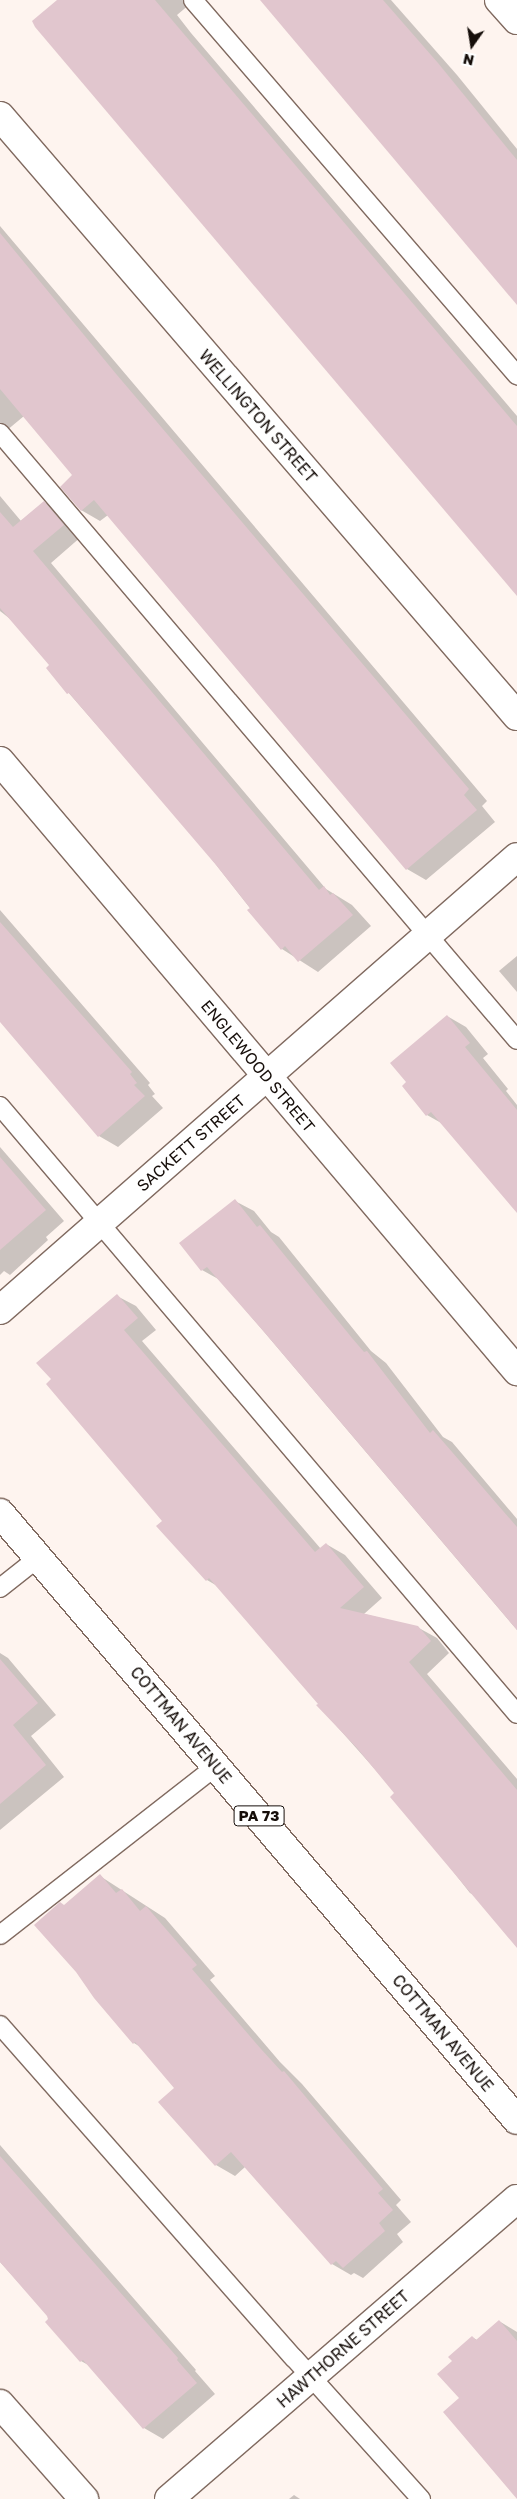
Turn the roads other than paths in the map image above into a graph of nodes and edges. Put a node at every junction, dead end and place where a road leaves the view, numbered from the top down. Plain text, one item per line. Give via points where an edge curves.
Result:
1 (193, 0) edge
2 (500, 0) edge
3 (517, 20) edge
4 (0, 116) edge
5 (517, 376) edge
6 (0, 433) edge
7 (517, 716) edge
8 (0, 761) edge
9 (517, 857) edge
10 (428, 935) junction
11 (517, 1040) edge
12 (267, 1076) junction
13 (0, 1106) edge
14 (99, 1223) junction
15 (0, 1310) edge
16 (517, 1371) edge
17 (0, 1513) edge
18 (38, 1558) junction
19 (0, 1588) edge
20 (517, 1714) edge
21 (216, 1766) junction
22 (0, 1935) edge
23 (0, 2025) edge
24 (517, 2120) edge
25 (517, 2199) edge
26 (311, 2377) junction
27 (0, 2404) edge
28 (84, 2499) edge
29 (169, 2499) edge
30 (421, 2499) edge

1 - 5 lane
2 - 3 street
4 - 7 street, WELLINGTON STREET
6 - 10 lane
8 - 12 street, ENGLEWOOD STREET
9 - 10 street, SACKETT STREET
10 - 11 lane
10 - 12 street, SACKETT STREET
12 - 14 street, SACKETT STREET
12 - 16 street, ENGLEWOOD STREET
13 - 14 lane
14 - 15 street, SACKETT STREET
14 - 20 lane
17 - 18 street, COTTMAN AVENUE / PA 73
18 - 19 lane
18 - 21 street, COTTMAN AVENUE / PA 73
21 - 22 lane
21 - 24 street, COTTMAN AVENUE / PA 73
23 - 26 lane
25 - 26 street, HAWTHORNE STREET
26 - 29 street, HAWTHORNE STREET
26 - 30 lane
27 - 28 street

